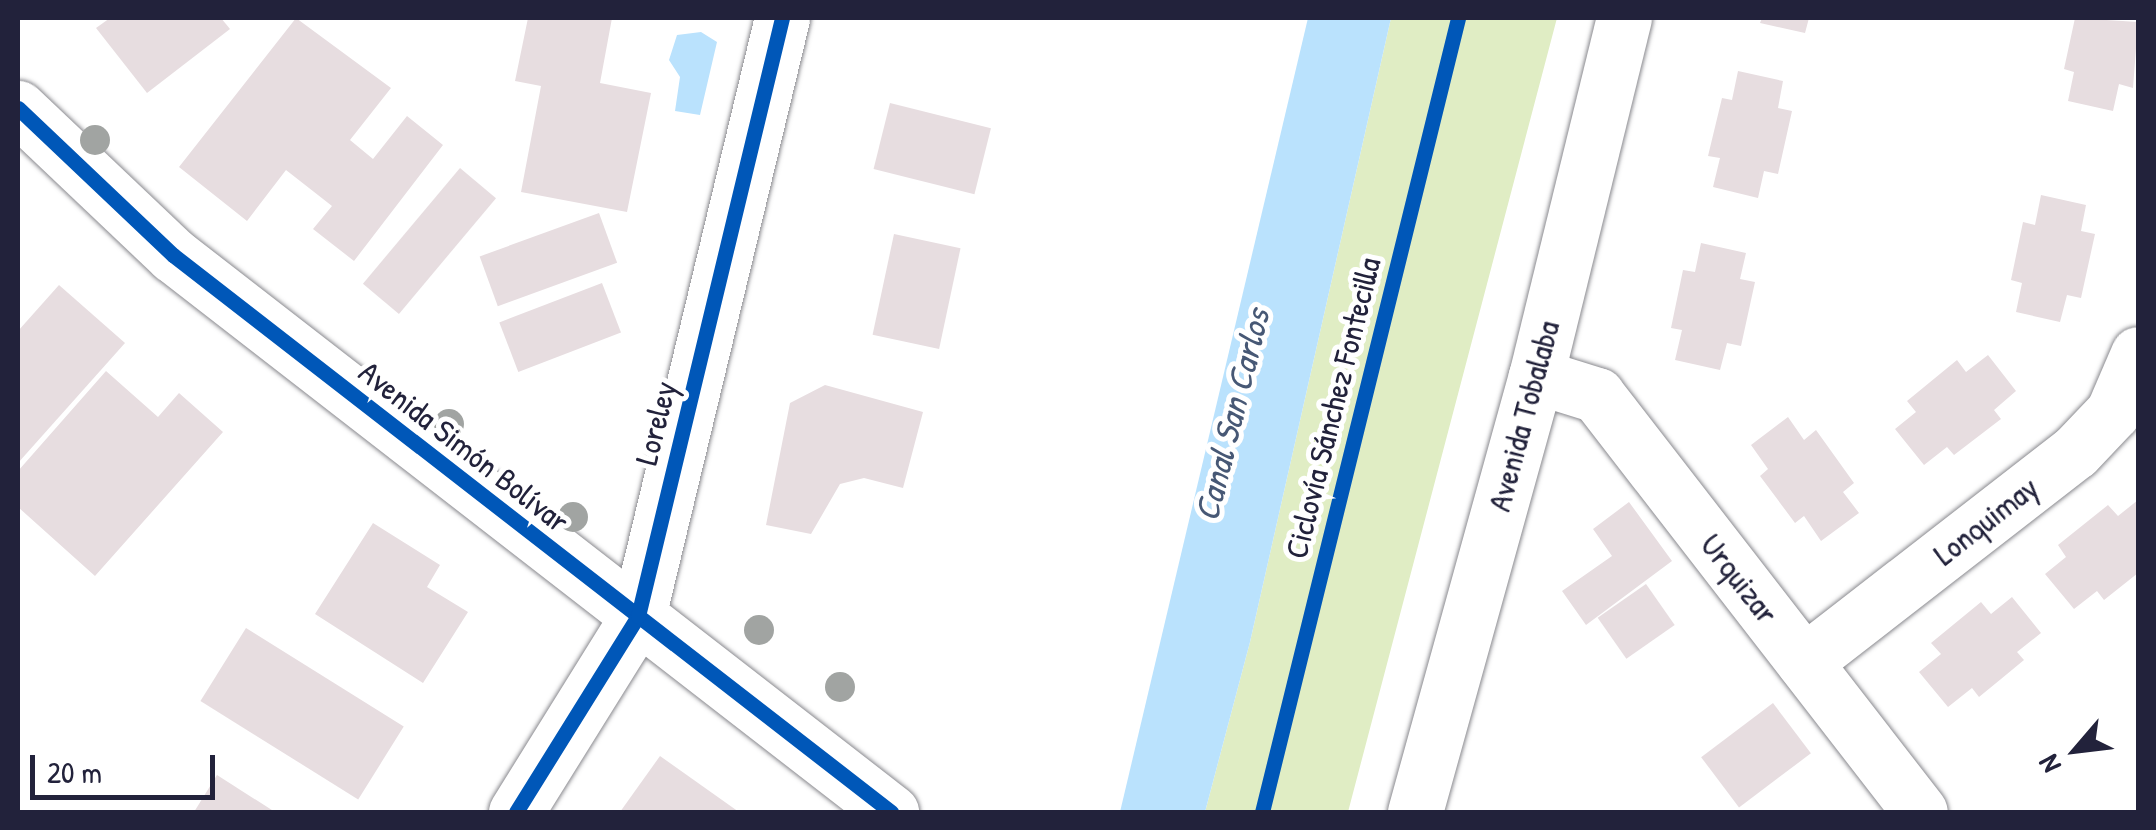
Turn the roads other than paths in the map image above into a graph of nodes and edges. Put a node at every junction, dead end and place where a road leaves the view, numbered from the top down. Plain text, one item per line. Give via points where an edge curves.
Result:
1 (782, 18) edge
2 (1624, 18) edge
3 (18, 108) edge
4 (2138, 354) edge
5 (1536, 376) junction
6 (638, 616) junction
7 (1804, 662) junction
8 (516, 812) edge
9 (892, 812) edge
10 (1415, 812) edge
11 (1920, 812) edge

1 - 6 street, Loreley
2 - 5 street, Avenida Tobalaba
3 - 6 street, Avenida Simón Bolívar via 173,255
4 - 7 street, Lonquimay via 2113,412 2075,452
5 - 7 street, Urquizar via 1597,395
5 - 10 street, Avenida Tobalaba
6 - 8 street, Loreley
6 - 9 street, Avenida Simón Bolívar
7 - 11 street, Urquizar

